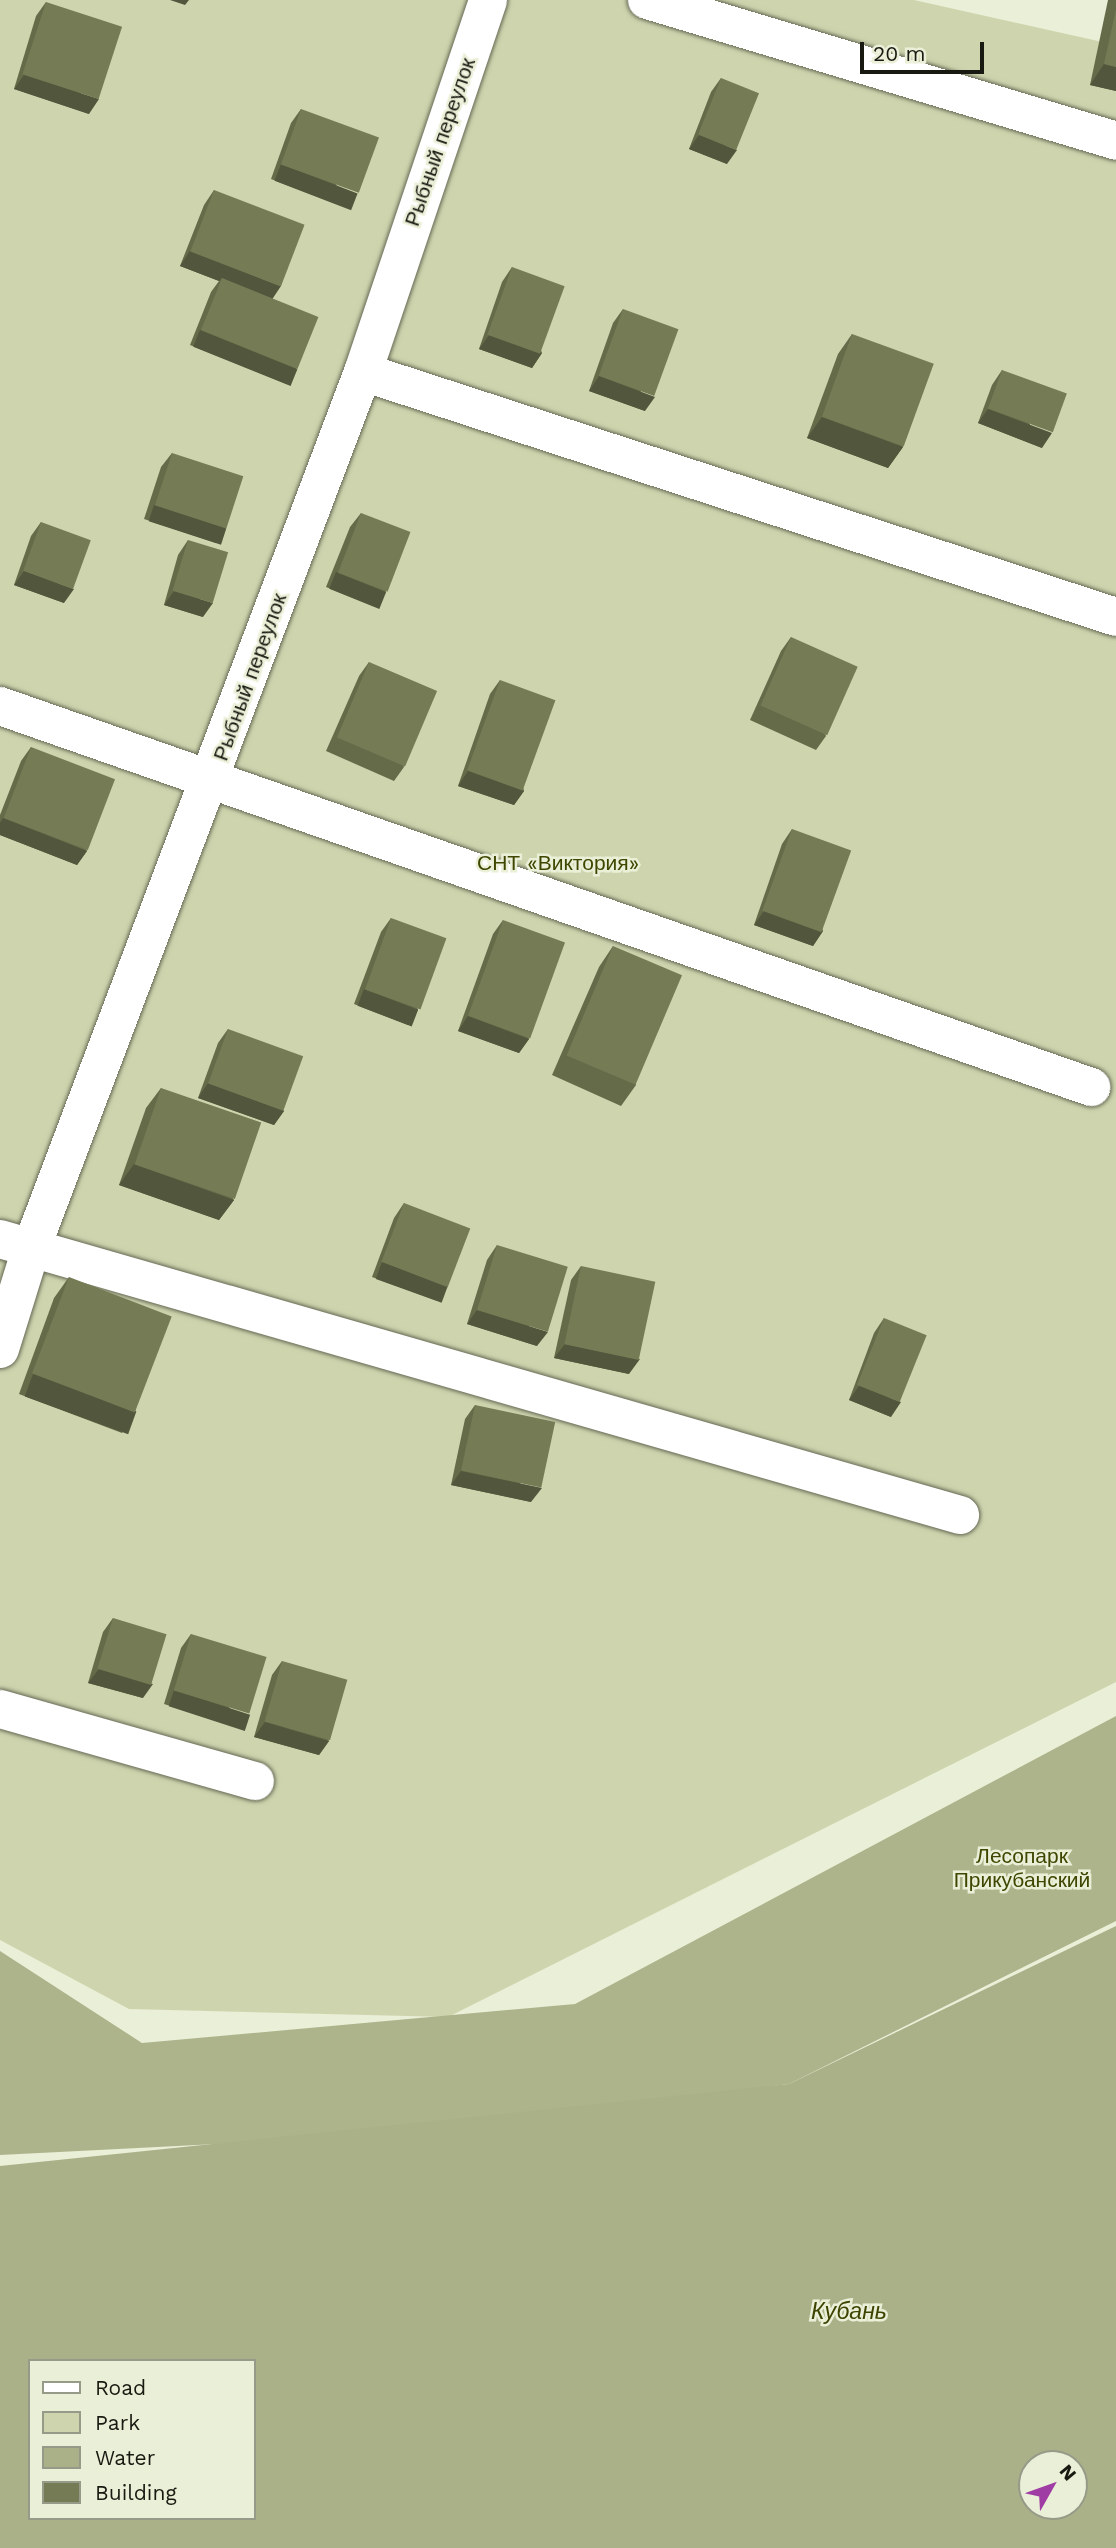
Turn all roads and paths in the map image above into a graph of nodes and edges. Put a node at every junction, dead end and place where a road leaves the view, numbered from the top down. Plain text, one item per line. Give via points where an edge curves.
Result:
1 (488, 0) edge
2 (647, 0) edge
3 (1116, 141) edge
4 (363, 372) junction
5 (1116, 617) edge
6 (0, 706) edge
7 (212, 779) junction
8 (1091, 1087) dead end
9 (15, 1244) edge
10 (0, 1349) edge
11 (960, 1515) dead end
12 (0, 1709) edge
13 (255, 1781) dead end

1 - 4 lane, Рыбный переулок
2 - 3 lane
4 - 5 lane
4 - 7 lane, Рыбный переулок
6 - 7 lane
7 - 8 lane
7 - 9 lane, Рыбный переулок
9 - 10 lane, Рыбный переулок
9 - 11 lane
12 - 13 lane

